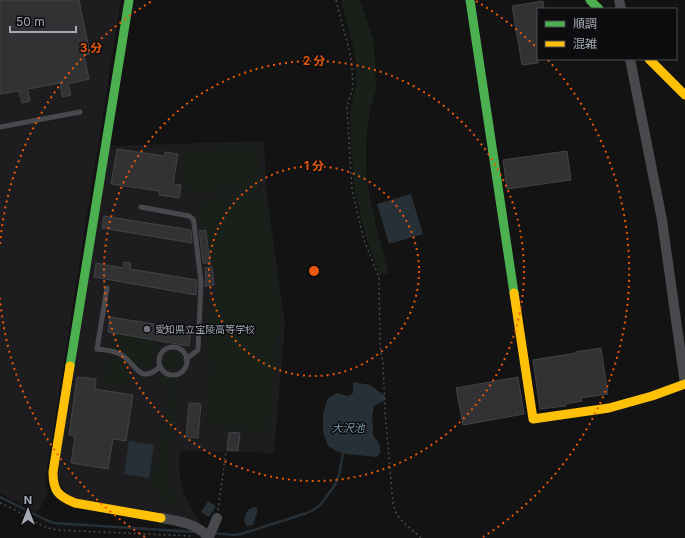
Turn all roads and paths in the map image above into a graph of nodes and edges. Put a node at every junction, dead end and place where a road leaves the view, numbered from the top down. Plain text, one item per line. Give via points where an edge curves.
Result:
1 (129, 0) edge
2 (336, 0) edge
3 (470, 0) edge
4 (590, 0) edge
5 (598, 8) edge
6 (630, 60) edge
7 (650, 60) edge
8 (685, 95) edge
9 (80, 112) dead end
10 (0, 127) edge
11 (141, 208) dead end
12 (106, 288) dead end
13 (186, 359) junction
14 (160, 367) junction
15 (685, 384) edge
16 (226, 452) dead end
17 (0, 503) edge
18 (161, 518) joint
19 (217, 518) joint
20 (192, 536) dead end
21 (209, 537) edge
22 (421, 538) edge

1 - 18 street via 53,483 58,494 68,501
2 - 22 path via 352,68 353,87 347,107 352,190 364,240 379,276 380,346 393,504 396,515
3 - 15 street via 533,419 608,408
4 - 5 street
6 - 15 street via 662,220
7 - 8 street
9 - 10 lane
11 - 13 lane via 189,216 193,219 201,282 198,350
12 - 14 lane via 97,349 120,354 135,369 145,374 155,372
13 - 14 lane via 185,367 179,373 167,374
13 - 14 lane via 179,348 164,349 160,356
16 - 19 path
17 - 20 path via 38,524 57,530
18 - 21 street via 186,523
19 - 21 street

